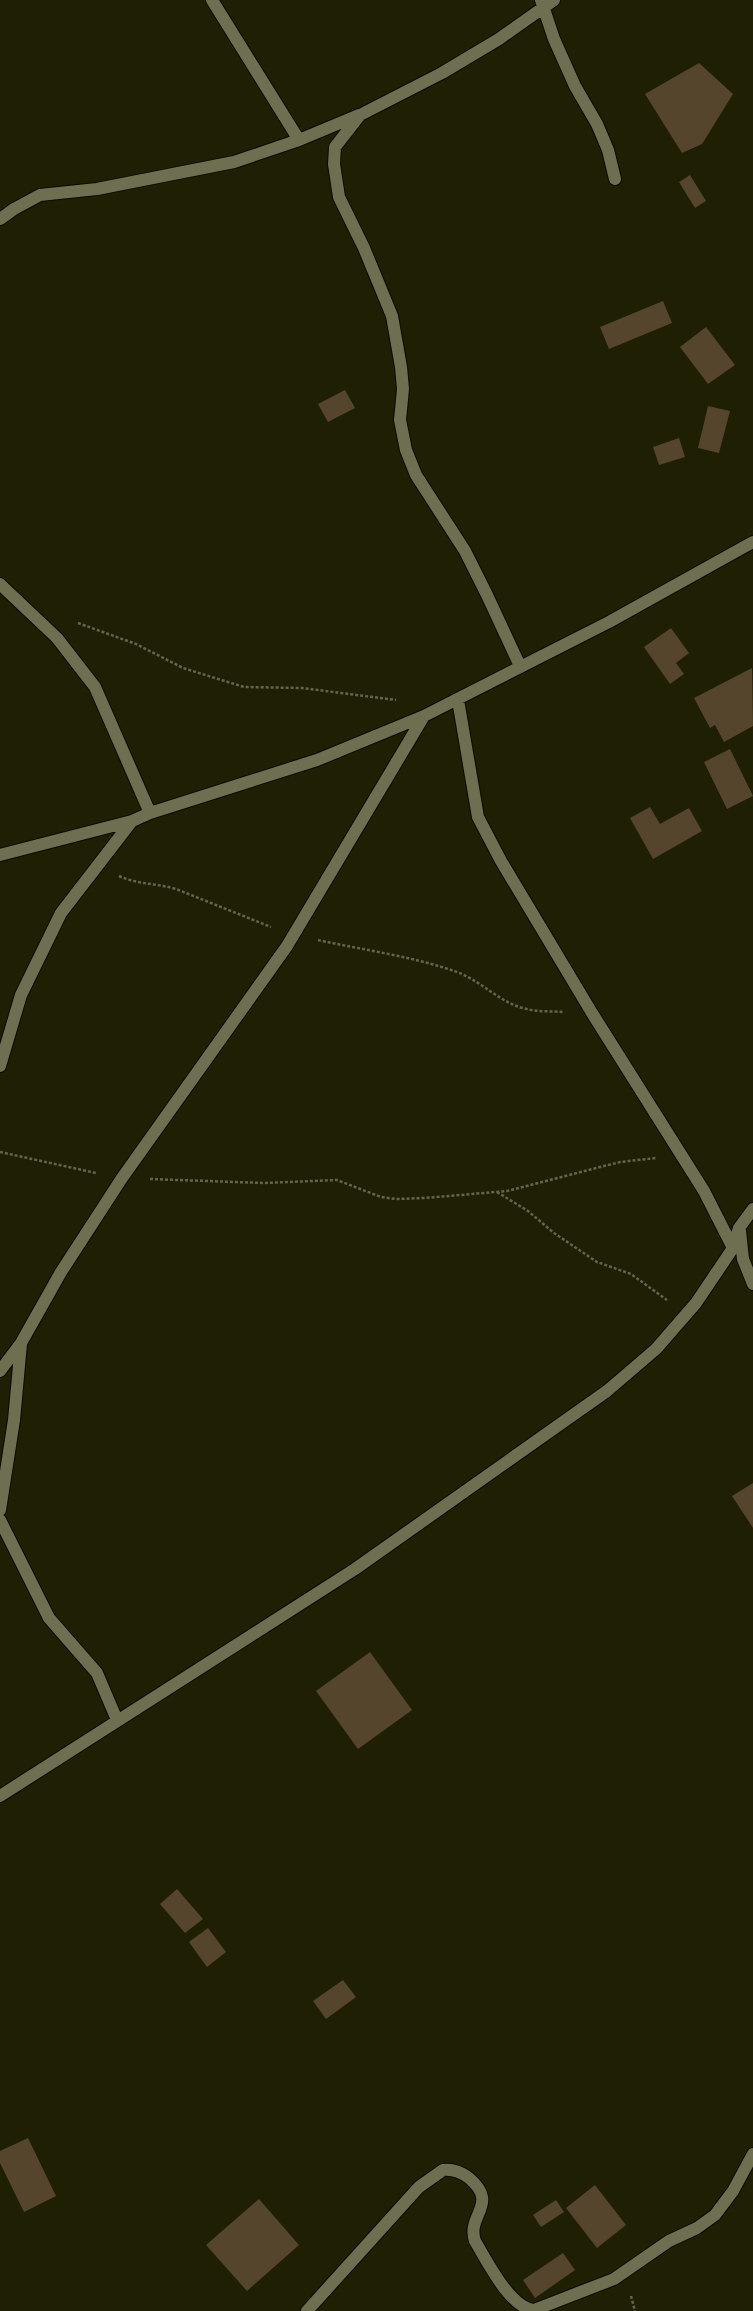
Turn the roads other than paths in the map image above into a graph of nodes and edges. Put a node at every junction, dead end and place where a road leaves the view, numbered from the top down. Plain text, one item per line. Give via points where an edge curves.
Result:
1 (212, 0) edge
2 (546, 2) edge
3 (360, 115) junction
4 (299, 140) junction
5 (615, 179) dead end
6 (0, 219) edge
7 (753, 542) edge
8 (0, 584) edge
9 (520, 666) junction
10 (458, 700) junction
11 (424, 716) junction
12 (150, 812) junction
13 (132, 821) junction
14 (0, 855) edge
15 (0, 1066) edge
16 (753, 1210) edge
17 (739, 1228) junction
18 (732, 1248) junction
19 (753, 1284) edge
20 (21, 1343) junction
21 (0, 1371) edge
22 (0, 1510) edge
23 (0, 1520) edge
24 (117, 1720) junction
25 (0, 1796) edge
26 (753, 2154) edge
27 (307, 2311) edge

1 - 4 street
2 - 3 street via 499,39 442,74
2 - 5 street via 554,39 575,86 597,124 608,150
3 - 4 street
3 - 9 street via 335,147 334,164 339,197 364,248 392,316 401,367 403,389 400,420 406,450 416,475 488,594
4 - 6 street via 234,162 97,189 40,195
7 - 9 street via 609,622
8 - 12 street via 44,626 77,662 95,687
9 - 10 street
10 - 11 street
10 - 18 street via 478,817 501,862 592,1013 704,1191
11 - 12 street via 317,760
11 - 20 street via 293,935 122,1178 60,1272
12 - 13 street
13 - 14 street via 72,834
13 - 15 street via 61,913 21,995
16 - 17 street
17 - 18 street
17 - 19 street via 743,1259
18 - 24 street via 687,1314 656,1349 600,1395 355,1569
20 - 21 street
20 - 22 street via 14,1420
23 - 24 street via 49,1618 97,1673
24 - 25 street
26 - 27 street via 733,2191 715,2215 697,2228 669,2241 614,2279 534,2310 526,2309 515,2301 475,2241 474,2230 483,2201 478,2187 463,2174 454,2170 443,2170 419,2187

